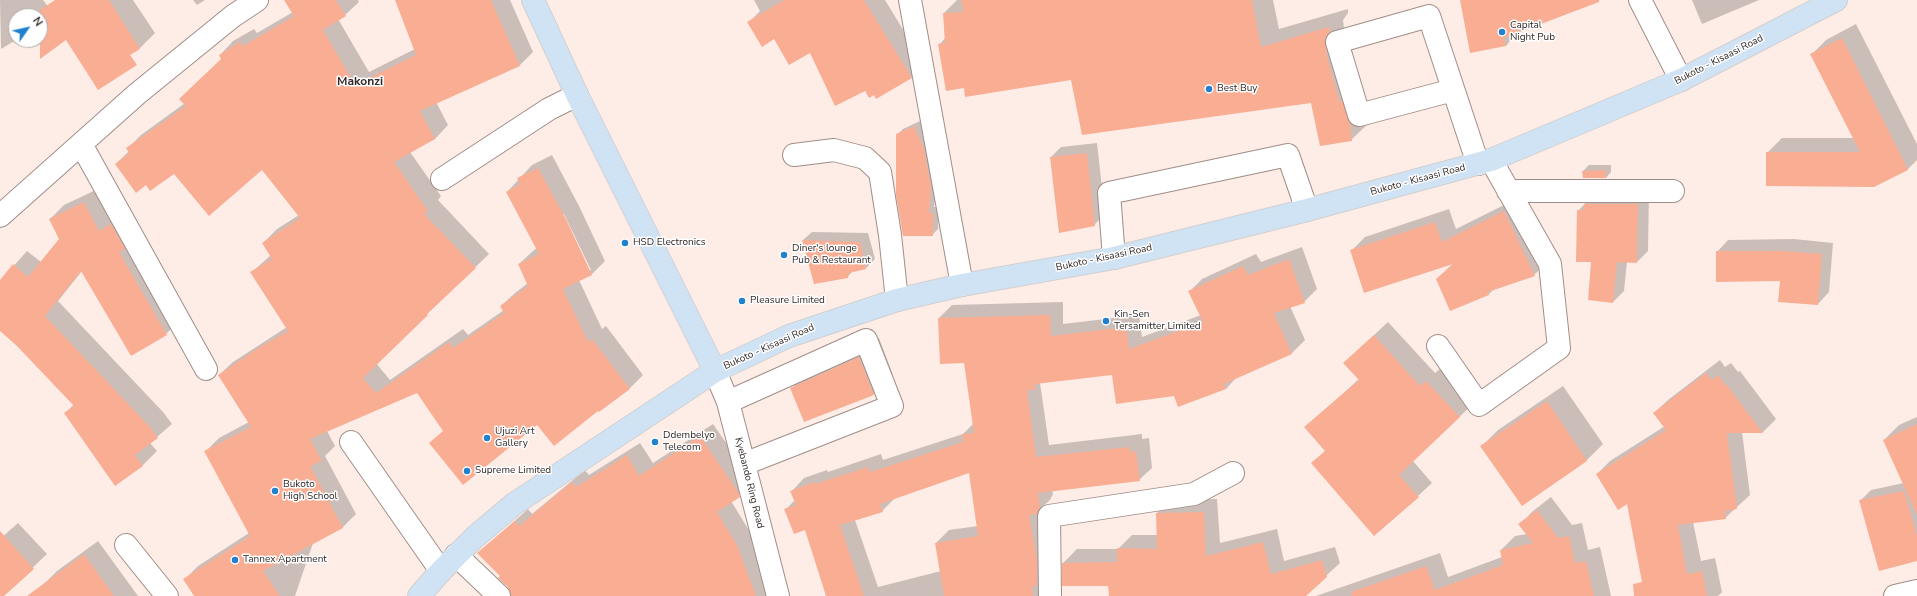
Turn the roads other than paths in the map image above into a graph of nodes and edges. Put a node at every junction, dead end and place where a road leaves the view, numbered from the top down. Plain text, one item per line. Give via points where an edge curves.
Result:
1 (257, 0) edge
2 (533, 0) edge
3 (910, 0) edge
4 (1640, 0) edge
5 (1836, 0) edge
6 (1430, 8) edge
7 (1681, 80) junction
8 (1454, 90) junction
9 (577, 94) junction
10 (81, 144) junction
11 (794, 155) dead end
12 (1485, 162) junction
13 (442, 179) dead end
14 (1508, 191) junction
15 (1673, 191) dead end
16 (1307, 210) junction
17 (0, 216) edge
18 (1114, 258) junction
19 (962, 285) junction
20 (897, 300) junction
21 (1438, 346) dead end
22 (206, 369) dead end
23 (716, 371) junction
24 (728, 402) junction
25 (351, 442) dead end
26 (744, 464) junction
27 (1233, 473) dead end
28 (126, 545) dead end
29 (456, 556) junction
30 (441, 571) junction
31 (1917, 591) edge
32 (167, 596) edge
33 (419, 596) edge
34 (499, 596) edge
35 (778, 596) edge
36 (1050, 596) edge
37 (1895, 596) edge

1 - 10 street via 189,51
2 - 9 main road
3 - 19 street
4 - 7 street
5 - 7 main road, Bukoto - Kisaasi Road
6 - 8 street
6 - 8 street via 1337,42 1359,115
7 - 12 main road, Bukoto - Kisaasi Road
8 - 12 street
9 - 13 street via 549,109
9 - 23 main road
10 - 17 street
10 - 22 street
11 - 20 street via 834,150 865,158 880,172
12 - 14 street
12 - 16 main road, Bukoto - Kisaasi Road
14 - 15 street
14 - 21 street via 1550,264 1559,348 1479,405
16 - 18 main road, Bukoto - Kisaasi Road
16 - 18 street via 1288,155 1109,193
18 - 19 main road, Bukoto - Kisaasi Road
19 - 20 main road, Bukoto - Kisaasi Road
20 - 23 main road, Bukoto - Kisaasi Road via 789,336
23 - 24 street, Kyebando Ring Road
23 - 29 main road, Bukoto - Kisaasi Road via 514,504
24 - 26 street, Kyebando Ring Road
24 - 26 street via 866,340 892,406
25 - 30 street
26 - 35 street, Kyebando Ring Road
27 - 36 street via 1194,494 1049,516
28 - 32 street
29 - 30 main road, Bukoto - Kisaasi Road
29 - 34 street
30 - 33 main road, Bukoto - Kisaasi Road
31 - 37 street

